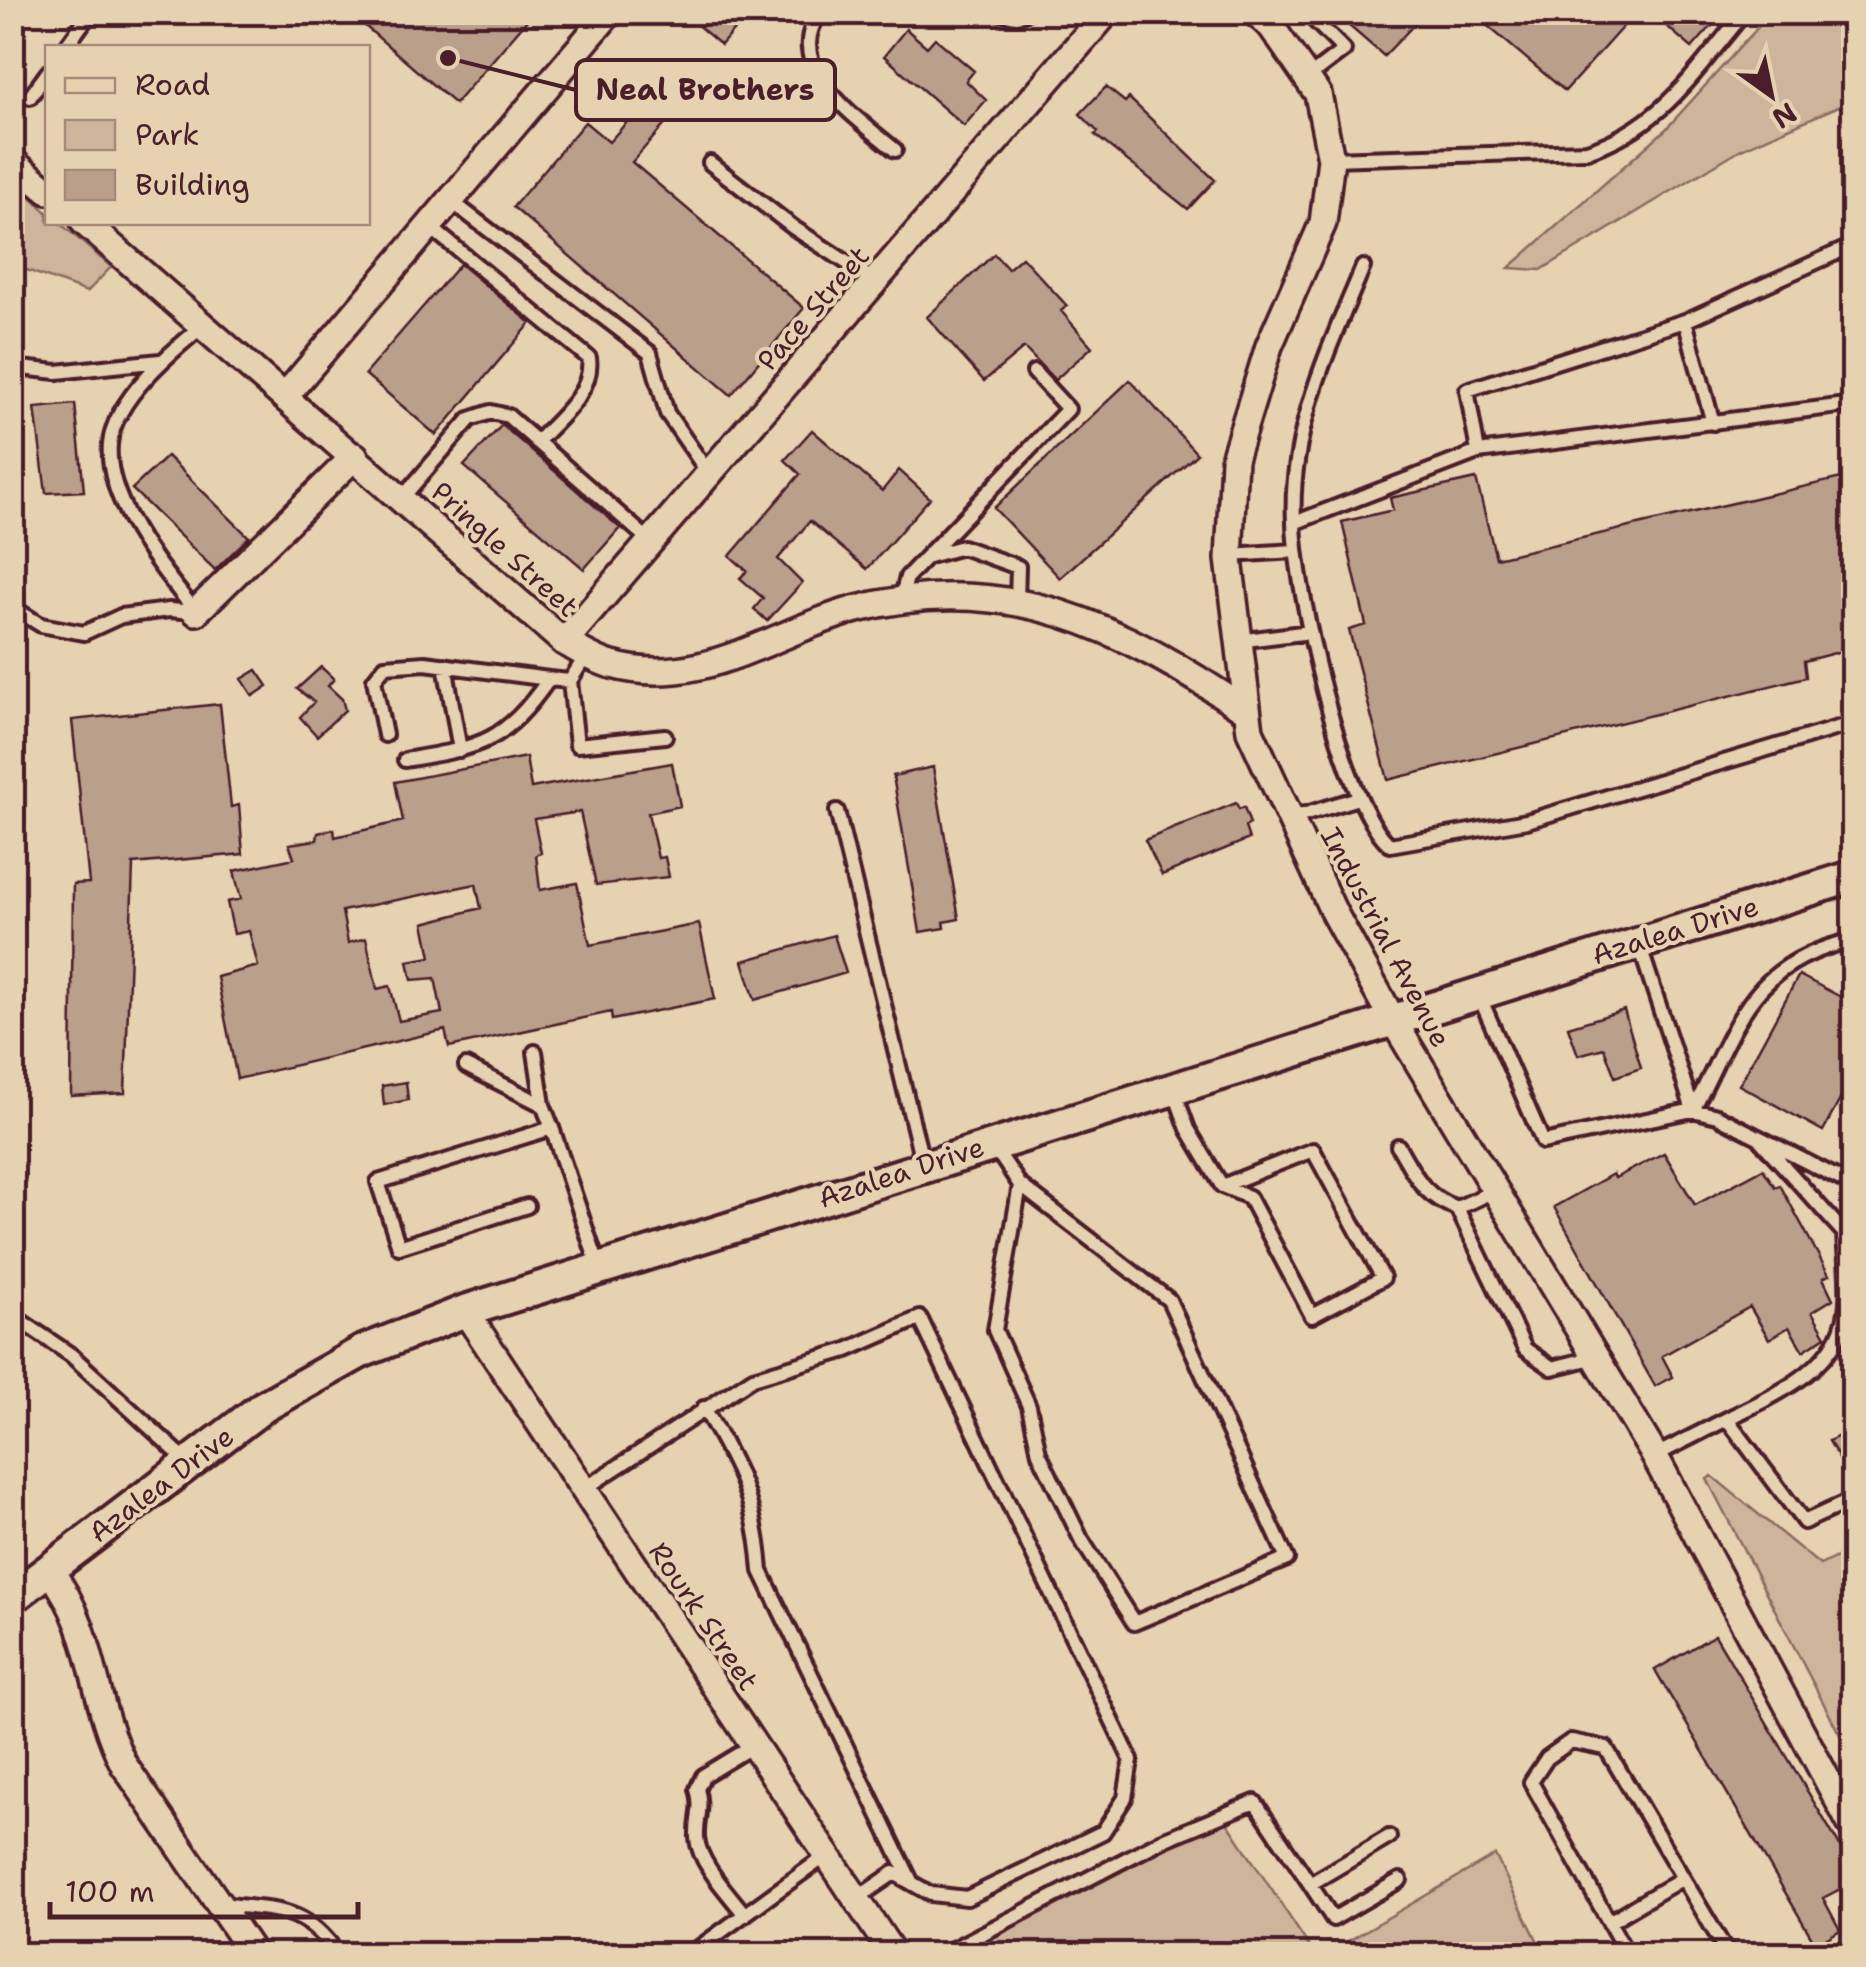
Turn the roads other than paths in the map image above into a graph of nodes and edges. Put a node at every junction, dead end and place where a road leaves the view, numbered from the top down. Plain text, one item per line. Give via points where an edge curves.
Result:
1 (91, 12) edge
2 (610, 12) edge
3 (821, 12) edge
4 (995, 12) edge
5 (1027, 12) edge
6 (1107, 12) edge
7 (1306, 12) edge
8 (1744, 12) edge
9 (1269, 17) edge
10 (67, 45) edge
11 (45, 76) edge
12 (1307, 78) junction
13 (30, 97) dead end
14 (894, 150) dead end
15 (1331, 159) junction
16 (12, 161) edge
17 (710, 164) dead end
18 (45, 188) edge
19 (451, 200) junction
20 (87, 225) edge
21 (429, 226) junction
22 (1854, 245) edge
23 (1363, 267) dead end
24 (875, 281) junction
25 (1685, 320) junction
26 (204, 325) junction
27 (160, 360) junction
28 (12, 366) edge
29 (1034, 372) dead end
30 (286, 395) junction
31 (1854, 404) edge
32 (1713, 424) junction
33 (537, 442) junction
34 (1478, 452) junction
35 (355, 456) junction
36 (710, 474) junction
37 (402, 498) junction
38 (1294, 524) junction
39 (651, 542) junction
40 (1295, 552) junction
41 (1229, 556) junction
42 (925, 557) junction
43 (1017, 601) junction
44 (900, 602) junction
45 (12, 608) edge
46 (196, 612) junction
47 (1310, 632) junction
48 (1238, 641) junction
49 (576, 648) junction
50 (445, 665) junction
51 (549, 680) junction
52 (570, 681) junction
53 (1245, 710) junction
54 (1854, 724) edge
55 (385, 734) dead end
56 (665, 736) dead end
57 (460, 750) junction
58 (405, 760) dead end
59 (1358, 798) junction
60 (837, 810) dead end
61 (1290, 818) junction
62 (1854, 876) edge
63 (1854, 940) edge
64 (1638, 941) junction
65 (1477, 990) junction
66 (1390, 1017) junction
67 (536, 1052) dead end
68 (466, 1066) dead end
69 (1172, 1086) junction
70 (543, 1106) junction
71 (1693, 1110) junction
72 (552, 1128) junction
73 (1756, 1137) junction
74 (992, 1143) junction
75 (1398, 1146) dead end
76 (922, 1166) junction
77 (1020, 1185) junction
78 (1222, 1186) junction
79 (1854, 1186) edge
80 (1496, 1190) junction
81 (527, 1206) dead end
82 (1457, 1208) junction
83 (1849, 1233) edge
84 (599, 1268) junction
85 (12, 1300) edge
86 (465, 1310) junction
87 (13, 1316) edge
88 (1596, 1357) junction
89 (704, 1408) junction
90 (1727, 1419) junction
91 (1654, 1456) junction
92 (189, 1463) junction
93 (584, 1489) junction
94 (1854, 1500) edge
95 (48, 1569) junction
96 (12, 1598) edge
97 (754, 1745) junction
98 (1854, 1830) edge
99 (1389, 1837) dead end
100 (827, 1855) junction
101 (1683, 1878) junction
102 (1400, 1880) dead end
103 (912, 1884) junction
104 (1310, 1884) junction
105 (856, 1899) junction
106 (218, 1904) junction
107 (746, 1915) junction
108 (1609, 1922) junction
109 (253, 1954) edge
110 (338, 1954) edge
111 (690, 1954) edge
112 (894, 1954) edge
113 (943, 1954) edge
114 (1627, 1954) edge
115 (1728, 1954) edge

1 - 10 lane
2 - 19 street
3 - 14 lane via 812,48 822,87
4 - 5 lane
6 - 24 street, Pace Street
7 - 12 lane via 1344,50
8 - 15 lane via 1653,120 1622,140 1588,151
9 - 12 street, Industrial Avenue
11 - 13 lane
12 - 15 street, Industrial Avenue via 1318,94
15 - 41 street, Industrial Avenue via 1323,223 1270,346 1234,459
16 - 18 street
17 - 24 lane
19 - 21 street
19 - 36 lane via 650,353 668,413
20 - 26 street, Pringle Street
21 - 30 street
21 - 33 lane via 589,358 583,391
22 - 25 lane
23 - 38 lane via 1300,427
24 - 36 street, Pace Street
25 - 32 lane
25 - 34 lane via 1466,390
26 - 27 lane
26 - 30 street, Pringle Street
27 - 28 lane via 57,372
27 - 46 lane via 126,404 110,443 119,492 136,532
29 - 42 lane via 1068,409
30 - 35 street, Pringle Street
31 - 32 lane
32 - 34 lane
33 - 37 lane via 508,416 470,418
33 - 39 lane
34 - 38 lane
35 - 37 street, Pringle Street
35 - 46 street
36 - 39 street, Pace Street
37 - 49 street, Pringle Street
38 - 40 lane
39 - 49 street, Pace Street
40 - 41 lane
40 - 47 lane
41 - 48 street, Industrial Avenue
42 - 43 lane via 962,546 1018,567
42 - 44 lane via 907,577
43 - 44 street, Pringle Street
43 - 53 street, Pringle Street via 1084,618 1170,660
44 - 49 street, Pringle Street via 853,610 688,670 612,665
45 - 46 lane via 40,625 84,633 122,616
47 - 48 lane
47 - 59 lane
48 - 53 street, Industrial Avenue
49 - 52 lane
50 - 51 lane
50 - 55 lane via 385,666 374,680
50 - 57 lane
51 - 52 lane
51 - 57 lane via 502,734
52 - 56 lane via 577,744
53 - 61 street, Industrial Avenue
54 - 59 lane via 1527,821 1406,846 1390,846 1380,836
57 - 58 lane
59 - 61 lane
60 - 76 lane
61 - 66 street, Industrial Avenue
62 - 64 street, Azalea Drive
63 - 71 lane via 1823,946 1768,978
64 - 65 street, Azalea Drive
64 - 71 lane
65 - 66 street, Azalea Drive
65 - 71 lane via 1543,1142
66 - 69 street, Azalea Drive
66 - 80 street, Industrial Avenue
67 - 70 lane
68 - 70 lane
69 - 74 street, Azalea Drive
69 - 78 lane
70 - 72 lane
71 - 73 lane
72 - 81 lane via 378,1182 399,1247
72 - 84 lane
73 - 79 lane
73 - 83 lane
74 - 76 street, Azalea Drive
74 - 77 lane
75 - 82 lane via 1426,1194
76 - 84 street, Azalea Drive
77 - 77 lane via 1169,1300 1287,1559 1134,1623 1039,1453 1029,1406 995,1330
78 - 78 lane via 1250,1197 1312,1316 1383,1278 1313,1150
80 - 82 lane
80 - 88 street, Industrial Avenue
82 - 88 lane via 1525,1349 1552,1368
83 - 90 lane via 1846,1312 1833,1352 1786,1388
84 - 86 street, Azalea Drive
85 - 87 lane
86 - 92 street, Azalea Drive via 361,1352 263,1407
86 - 93 street, Rourk Street
87 - 92 lane via 71,1354
88 - 91 street, Industrial Avenue
89 - 93 lane
89 - 103 lane via 737,1464 758,1519 761,1571
89 - 103 lane via 753,1378 848,1350 920,1318 1132,1760 1125,1798 1103,1832 967,1898 931,1894
90 - 91 lane
90 - 94 lane via 1804,1522
91 - 98 street, Industrial Avenue
92 - 95 street, Azalea Drive
93 - 97 street, Rourk Street
95 - 96 street, Azalea Drive
95 - 106 street via 80,1618 124,1765
97 - 100 street, Rourk Street
97 - 107 lane via 704,1776 697,1789 703,1808 697,1840
99 - 104 lane
100 - 105 street, Rourk Street
100 - 107 lane
101 - 108 lane
101 - 108 lane via 1606,1748 1571,1742 1558,1748 1531,1782
101 - 115 lane
102 - 104 lane via 1333,1919
103 - 105 lane via 894,1874
104 - 113 lane via 1255,1802 1164,1840
105 - 112 street, Rourk Street
106 - 109 street
106 - 110 lane via 291,1912 310,1920
107 - 111 lane
108 - 114 lane

